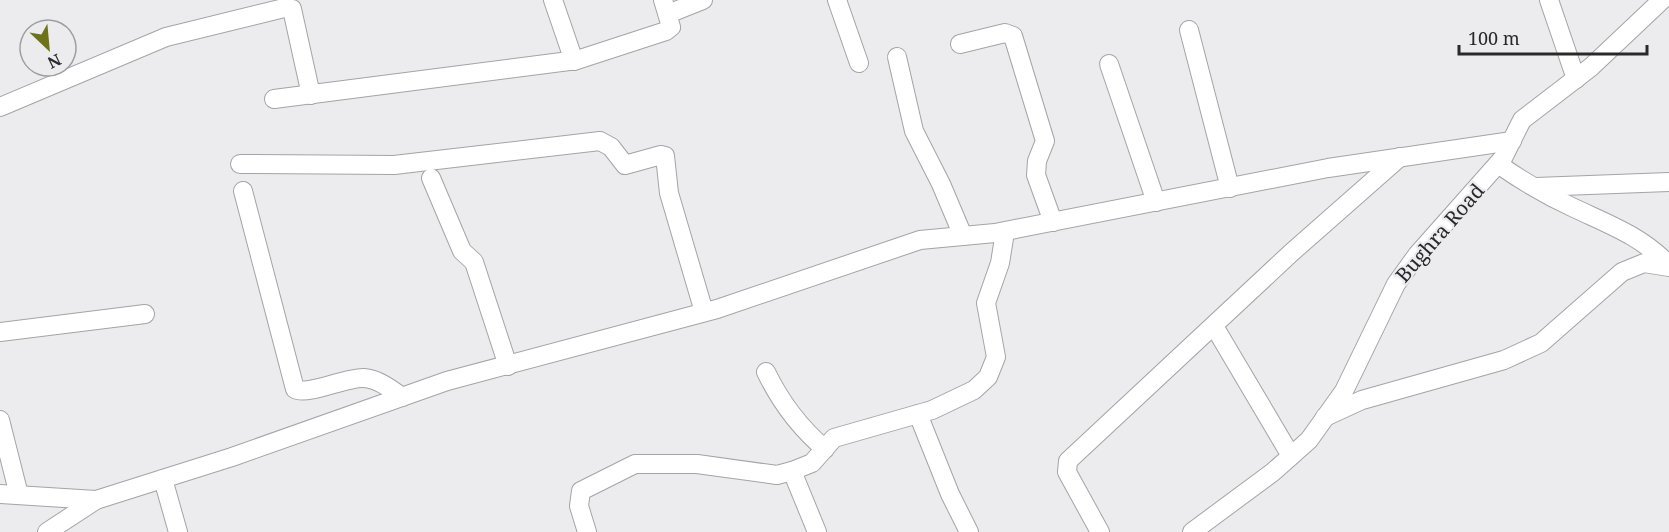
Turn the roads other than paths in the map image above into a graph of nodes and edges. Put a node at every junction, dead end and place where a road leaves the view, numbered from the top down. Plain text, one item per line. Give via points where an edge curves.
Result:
1 (553, 0) edge
2 (703, 0) edge
3 (837, 0) edge
4 (1549, 0) edge
5 (1662, 0) edge
6 (666, 7) edge
7 (1188, 30) dead end
8 (960, 44) dead end
9 (897, 57) dead end
10 (574, 61) junction
11 (859, 63) dead end
12 (1109, 64) dead end
13 (1575, 79) junction
14 (311, 95) junction
15 (274, 99) dead end
16 (0, 107) edge
17 (1512, 141) junction
18 (1400, 157) junction
19 (240, 164) dead end
20 (1498, 164) junction
21 (431, 178) dead end
22 (1669, 182) edge
23 (1532, 186) junction
24 (1230, 188) junction
25 (243, 191) dead end
26 (1156, 202) junction
27 (1053, 222) junction
28 (1005, 232) junction
29 (963, 236) junction
30 (1669, 266) edge
31 (704, 312) junction
32 (145, 314) dead end
33 (1214, 326) junction
34 (0, 332) edge
35 (507, 366) junction
36 (766, 372) dead end
37 (402, 397) junction
38 (918, 414) junction
39 (1325, 417) junction
40 (0, 420) edge
41 (825, 449) junction
42 (1292, 456) junction
43 (792, 471) junction
44 (163, 479) junction
45 (0, 494) edge
46 (19, 495) junction
47 (96, 500) junction
48 (47, 532) edge
49 (178, 532) edge
50 (587, 532) edge
51 (817, 532) edge
52 (969, 532) edge
53 (1100, 532) edge
54 (1192, 532) edge

1 - 10 street
2 - 6 street
3 - 11 street
4 - 13 street
5 - 13 street, Bughra Road
6 - 10 street via 671,27 666,31
7 - 24 street
8 - 27 street via 1005,33 1013,36 1045,141 1036,175
9 - 29 street via 914,131
10 - 14 street
12 - 26 street
13 - 17 street, Bughra Road via 1529,113
14 - 15 street
14 - 16 street via 292,9 284,8 166,37
17 - 18 street
17 - 20 street, Bughra Road
18 - 24 street
18 - 33 street
19 - 31 street via 394,165 600,141 625,165 665,156 669,193
20 - 23 street
20 - 39 street, Bughra Road via 1396,284 1344,391
21 - 35 street via 462,251 474,262
22 - 23 street
23 - 30 street via 1624,229 1651,246
24 - 26 street
25 - 37 street via 295,388 305,391 328,383 366,378
26 - 27 street
27 - 28 street
28 - 29 street
28 - 38 street via 1000,263 986,303 996,357 993,367 974,390
29 - 31 street via 920,240
30 - 39 street via 1644,263 1622,272 1541,344 1504,360 1362,400
31 - 35 street
32 - 34 street
33 - 42 street
33 - 53 street via 1068,461 1068,472
35 - 37 street
36 - 41 street via 797,424
37 - 44 street
38 - 41 street via 834,438
38 - 52 street
39 - 42 street, Bughra Road
40 - 46 street
41 - 43 street via 812,462
42 - 54 street, Bughra Road
43 - 50 street via 777,476 697,464 635,464 581,491 579,506
43 - 51 street
44 - 47 street
44 - 49 street
45 - 46 street
46 - 47 street
47 - 48 street

